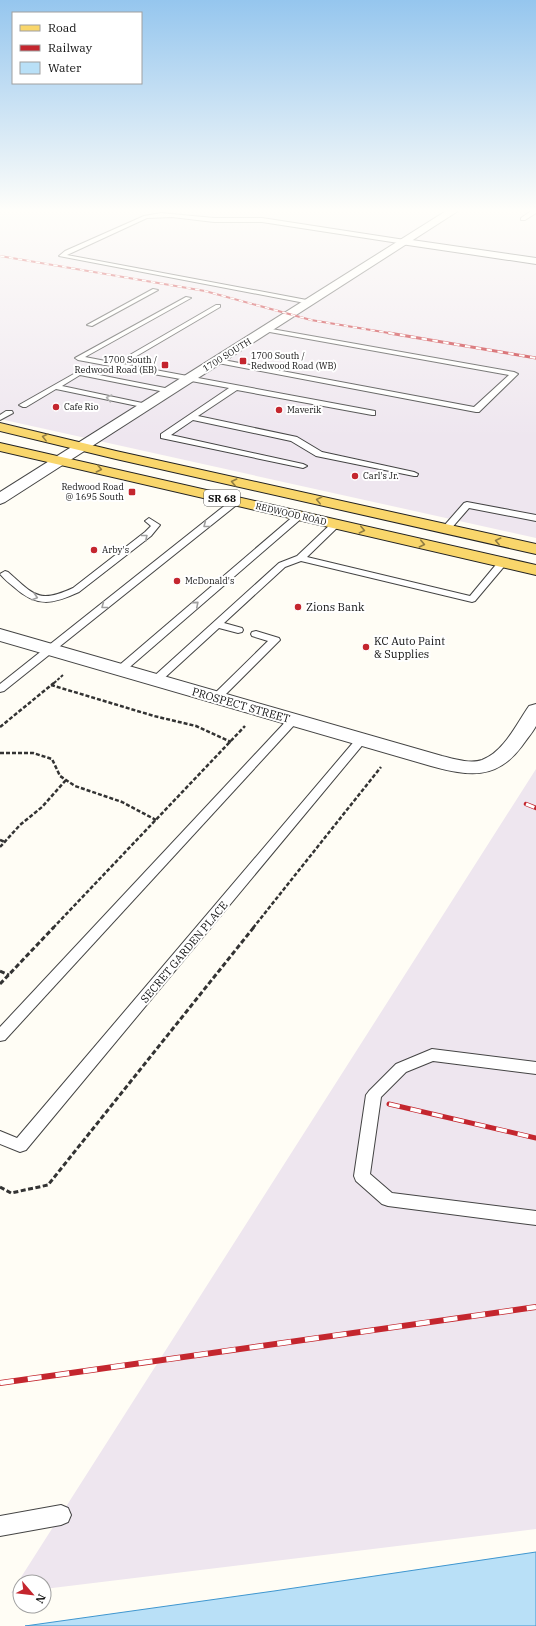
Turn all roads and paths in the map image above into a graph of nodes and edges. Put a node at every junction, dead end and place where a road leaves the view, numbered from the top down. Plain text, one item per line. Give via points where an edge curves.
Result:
1 (228, 287) edge
2 (332, 287) edge
3 (155, 290) dead end
4 (188, 298) dead end
5 (310, 302) junction
6 (218, 306) dead end
7 (90, 325) dead end
8 (266, 330) junction
9 (218, 361) junction
10 (117, 365) junction
11 (190, 378) junction
12 (56, 387) junction
13 (236, 387) junction
14 (170, 391) junction
15 (23, 404) dead end
16 (147, 406) junction
17 (9, 412) dead end
18 (372, 413) dead end
19 (191, 417) junction
20 (0, 418) edge
21 (0, 427) edge
22 (0, 447) edge
23 (82, 447) junction
24 (61, 461) junction
25 (303, 466) dead end
26 (414, 474) dead end
27 (0, 499) edge
28 (236, 501) junction
29 (299, 516) junction
30 (536, 518) edge
31 (148, 521) dead end
32 (336, 524) junction
33 (446, 529) junction
34 (536, 549) edge
35 (300, 558) junction
36 (502, 562) junction
37 (536, 570) edge
38 (5, 574) dead end
39 (218, 624) junction
40 (238, 630) dead end
41 (256, 634) dead end
42 (0, 635) edge
43 (50, 649) junction
44 (120, 670) junction
45 (66, 672) dead end
46 (156, 680) junction
47 (51, 685) junction
48 (0, 689) edge
49 (216, 698) junction
50 (536, 710) edge
51 (293, 720) junction
52 (246, 726) dead end
53 (0, 727) edge
54 (361, 740) junction
55 (231, 742) junction
56 (0, 753) edge
57 (381, 767) dead end
58 (66, 780) junction
59 (156, 820) junction
60 (0, 840) edge
61 (5, 842) junction
62 (0, 848) edge
63 (0, 971) edge
64 (9, 975) junction
65 (0, 984) edge
66 (0, 1036) edge
67 (536, 1068) edge
68 (0, 1137) edge
69 (0, 1187) edge
70 (536, 1218) edge
71 (61, 1515) dead end
72 (0, 1526) edge

1 - 5 lane
2 - 5 street, 1700 SOUTH
3 - 7 lane
4 - 10 lane via 78,358
5 - 8 street, 1700 SOUTH
6 - 10 lane
8 - 9 street, 1700 SOUTH
8 - 9 lane via 514,374 476,410
9 - 11 street, 1700 SOUTH
10 - 11 lane
11 - 13 lane
11 - 14 street, 1700 SOUTH
12 - 14 lane via 79,373
12 - 15 lane
16 -> 12 lane
13 - 18 lane
13 - 19 lane
14 - 16 street, 1700 SOUTH
16 - 23 street, 1700 SOUTH
17 - 20 lane
19 - 25 lane via 164,436
19 - 26 lane via 294,439 319,454
23 -> 21 main road, REDWOOD ROAD / SR 68
22 - 24 main road, REDWOOD ROAD / SR 68
23 - 24 street, 1700 SOUTH
33 -> 23 main road, REDWOOD ROAD / SR 68
24 - 27 street, 1700 SOUTH
24 -> 28 main road, REDWOOD ROAD / SR 68
28 - 29 main road, REDWOOD ROAD / SR 68
28 -> 43 lane
29 - 32 main road, REDWOOD ROAD / SR 68
44 -> 29 lane
30 - 33 lane via 467,505
38 -> 31 lane via 28,596 36,599 66,595 148,534 156,525
32 - 35 lane
32 -> 36 main road, REDWOOD ROAD / SR 68
34 -> 33 main road, REDWOOD ROAD / SR 68
35 - 36 lane via 472,600
35 - 39 lane via 282,565
36 - 37 main road, REDWOOD ROAD / SR 68
39 - 40 lane
39 - 46 lane
41 - 49 lane via 275,640
42 - 43 street, PROSPECT STREET
43 - 44 street, PROSPECT STREET
43 - 48 lane
44 - 46 street, PROSPECT STREET
45 - 47 path
46 - 49 street, PROSPECT STREET
47 - 53 path
47 - 55 path via 196,726
49 - 51 street, PROSPECT STREET
50 - 54 street, PROSPECT STREET via 505,754 492,765 483,767 451,766
51 - 54 street, PROSPECT STREET
51 - 66 lane
52 - 55 path
54 - 68 lane, SECRET GARDEN PLACE via 20,1146
55 - 59 path
56 - 58 path via 33,753 52,759 60,776
57 - 69 path via 48,1185 11,1193
58 - 59 path via 75,786 122,802
58 - 61 path
59 - 64 path
60 - 61 path
61 - 62 path
63 - 64 path
64 - 65 path
67 - 70 lane via 432,1055 401,1068 374,1096 362,1176 388,1199
71 - 72 lane

